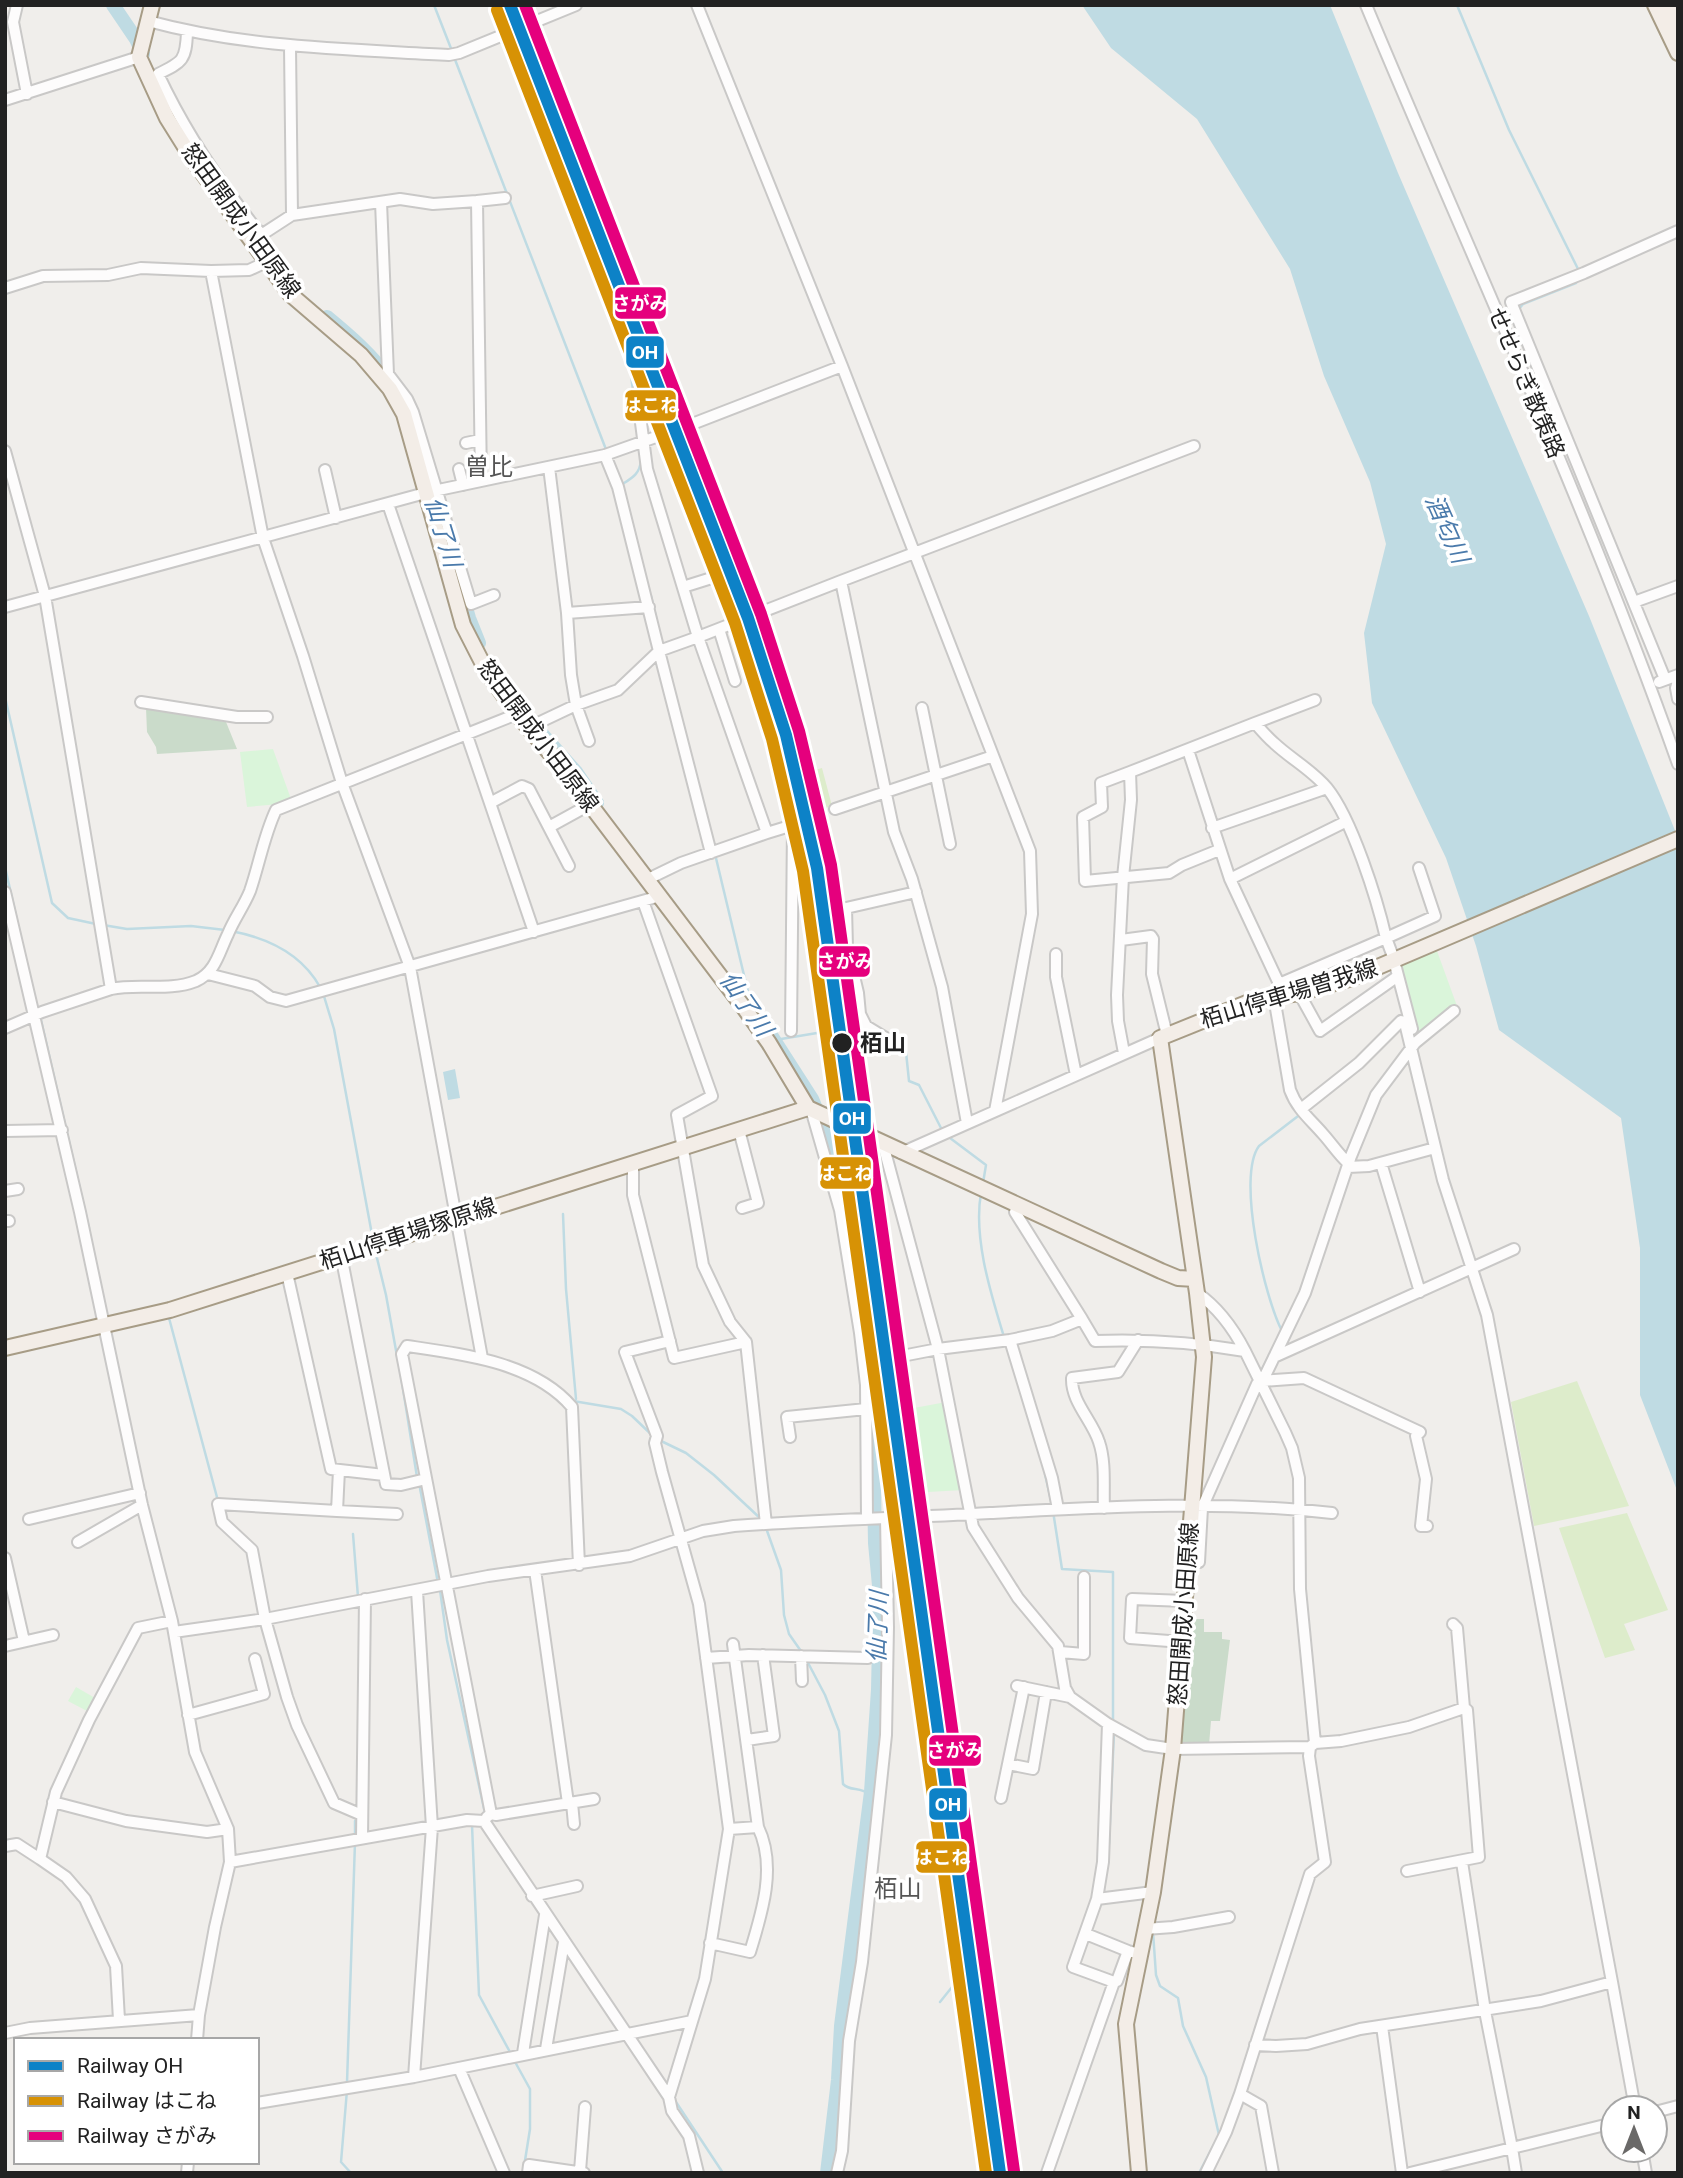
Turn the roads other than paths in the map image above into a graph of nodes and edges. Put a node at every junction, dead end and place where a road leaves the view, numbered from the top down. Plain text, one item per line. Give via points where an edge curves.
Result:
1 (17, 5) edge
2 (152, 5) edge
3 (576, 5) edge
4 (697, 5) edge
5 (1366, 5) edge
6 (1655, 5) edge
7 (1667, 5) edge
8 (148, 21) junction
9 (1678, 28) edge
10 (187, 32) junction
11 (290, 47) junction
12 (1678, 53) edge
13 (139, 57) junction
14 (27, 94) junction
15 (5, 100) edge
16 (505, 198) dead end
17 (477, 201) junction
18 (380, 202) junction
19 (292, 215) junction
20 (1678, 231) edge
21 (257, 238) junction
22 (266, 260) junction
23 (211, 271) junction
24 (5, 288) edge
25 (842, 366) junction
26 (385, 376) junction
27 (636, 392) dead end
28 (480, 439) junction
29 (644, 442) junction
30 (466, 443) dead end
31 (1194, 446) dead end
32 (5, 451) edge
33 (605, 456) junction
34 (549, 467) junction
35 (459, 469) dead end
36 (325, 470) dead end
37 (481, 481) junction
38 (463, 485) junction
39 (431, 492) junction
40 (388, 505) junction
41 (336, 518) junction
42 (262, 538) junction
43 (915, 554) junction
44 (718, 576) dead end
45 (841, 581) junction
46 (1678, 586) edge
47 (683, 587) junction
48 (494, 595) dead end
49 (45, 596) junction
50 (1634, 601) junction
51 (465, 606) junction
52 (5, 607) edge
53 (649, 607) junction
54 (567, 613) junction
55 (719, 629) junction
56 (698, 637) junction
57 (659, 651) junction
58 (1678, 675) edge
59 (1665, 679) junction
60 (735, 681) dead end
61 (1678, 681) edge
62 (1651, 687) junction
63 (1678, 699) edge
64 (1315, 700) dead end
65 (141, 702) dead end
66 (576, 705) junction
67 (922, 708) dead end
68 (517, 714) junction
69 (267, 717) dead end
70 (1255, 723) junction
71 (533, 727) junction
72 (467, 735) junction
73 (589, 741) dead end
74 (1188, 750) junction
75 (993, 756) junction
76 (1678, 764) edge
77 (1130, 772) junction
78 (936, 775) junction
79 (342, 783) junction
80 (1327, 788) junction
81 (885, 793) junction
82 (490, 803) junction
83 (589, 805) junction
84 (835, 809) dead end
85 (1345, 822) junction
86 (549, 827) junction
87 (1212, 828) junction
88 (767, 833) junction
89 (1678, 839) edge
90 (950, 844) dead end
91 (1219, 850) junction
92 (711, 853) junction
93 (569, 866) dead end
94 (1419, 868) dead end
95 (651, 877) junction
96 (1123, 877) junction
97 (1230, 879) junction
98 (5, 892) edge
99 (916, 892) junction
100 (660, 896) junction
101 (643, 901) junction
102 (534, 932) junction
103 (1386, 938) junction
104 (1121, 940) junction
105 (1056, 954) dead end
106 (1392, 954) dead end
107 (410, 967) junction
108 (208, 974) junction
109 (111, 989) junction
110 (1284, 992) junction
111 (1454, 1012) dead end
112 (37, 1014) junction
113 (1408, 1023) junction
114 (5, 1028) edge
115 (791, 1031) dead end
116 (1164, 1036) junction
117 (889, 1040) dead end
118 (1413, 1046) junction
119 (1124, 1053) junction
120 (1076, 1074) junction
121 (808, 1101) junction
122 (1301, 1109) junction
123 (995, 1111) junction
124 (967, 1123) junction
125 (62, 1130) junction
126 (739, 1130) junction
127 (5, 1131) edge
128 (883, 1144) junction
129 (1435, 1148) junction
130 (682, 1149) junction
131 (901, 1153) junction
132 (1381, 1163) junction
133 (633, 1164) junction
134 (1348, 1166) junction
135 (18, 1189) dead end
136 (5, 1191) edge
137 (1017, 1206) junction
138 (742, 1208) dead end
139 (457, 1219) junction
140 (1514, 1249) dead end
141 (341, 1255) junction
142 (1471, 1268) junction
143 (287, 1273) junction
144 (1196, 1286) junction
145 (1420, 1292) junction
146 (1082, 1320) junction
147 (106, 1326) junction
148 (670, 1340) junction
149 (1010, 1340) junction
150 (1138, 1340) junction
151 (746, 1342) junction
152 (1203, 1344) junction
153 (5, 1348) edge
154 (939, 1349) junction
155 (1245, 1351) junction
156 (482, 1353) junction
157 (1274, 1357) junction
158 (1260, 1378) junction
159 (866, 1409) junction
160 (912, 1434) dead end
161 (790, 1437) dead end
162 (339, 1470) junction
163 (384, 1475) junction
164 (426, 1479) junction
165 (141, 1499) junction
166 (1200, 1505) junction
167 (1104, 1508) junction
168 (1058, 1509) junction
169 (1300, 1509) junction
170 (337, 1511) junction
171 (1332, 1513) dead end
172 (397, 1514) dead end
173 (970, 1514) junction
174 (884, 1518) junction
175 (29, 1519) dead end
176 (867, 1519) junction
177 (761, 1524) junction
178 (1427, 1526) dead end
179 (682, 1538) junction
180 (78, 1542) dead end
181 (5, 1558) edge
182 (579, 1565) junction
183 (535, 1570) junction
184 (1084, 1577) dead end
185 (448, 1585) junction
186 (417, 1591) junction
187 (365, 1599) junction
188 (1185, 1601) junction
189 (265, 1619) junction
190 (1453, 1624) dead end
191 (173, 1627) junction
192 (53, 1635) dead end
193 (24, 1642) junction
194 (733, 1643) dead end
195 (1182, 1643) junction
196 (5, 1646) edge
197 (1060, 1652) junction
198 (763, 1655) junction
199 (734, 1656) junction
200 (803, 1656) junction
201 (706, 1658) junction
202 (868, 1658) dead end
203 (255, 1659) dead end
204 (802, 1681) dead end
205 (1046, 1692) junction
206 (1070, 1697) junction
207 (1464, 1708) junction
208 (188, 1715) junction
209 (1108, 1724) junction
210 (747, 1740) junction
211 (1313, 1745) junction
212 (1173, 1749) junction
213 (1009, 1764) junction
214 (1001, 1798) dead end
215 (594, 1799) dead end
216 (53, 1802) junction
217 (570, 1803) junction
218 (362, 1815) junction
219 (482, 1818) junction
220 (574, 1825) dead end
221 (432, 1827) junction
222 (758, 1827) junction
223 (228, 1829) junction
224 (729, 1829) junction
225 (362, 1838) junction
226 (5, 1846) edge
227 (40, 1859) junction
228 (230, 1862) junction
229 (1462, 1862) junction
230 (1407, 1871) dead end
231 (578, 1886) dead end
232 (1153, 1892) junction
233 (536, 1895) junction
234 (1097, 1899) junction
235 (545, 1915) junction
236 (1229, 1917) dead end
237 (1145, 1929) junction
238 (1086, 1934) junction
239 (564, 1942) junction
240 (710, 1943) junction
241 (1134, 1953) junction
242 (1114, 1982) junction
243 (1612, 1982) junction
244 (1485, 2011) junction
245 (199, 2014) junction
246 (119, 2020) junction
247 (692, 2021) junction
248 (1382, 2026) junction
249 (5, 2033) edge
250 (626, 2034) junction
251 (197, 2038) edge
252 (1255, 2045) junction
253 (546, 2049) junction
254 (523, 2053) junction
255 (459, 2068) junction
256 (414, 2077) junction
257 (670, 2092) junction
258 (1240, 2094) junction
259 (1632, 2094) edge
260 (259, 2104) edge
261 (585, 2107) dead end
262 (1599, 2126) edge
263 (1512, 2148) junction
264 (582, 2172) edge
265 (504, 2173) edge
266 (528, 2173) edge
267 (698, 2173) edge
268 (837, 2173) edge
269 (1047, 2173) edge
270 (1139, 2173) edge
271 (1206, 2173) edge
272 (1273, 2173) edge
273 (1402, 2173) edge
274 (1410, 2173) edge
275 (1516, 2173) edge

1 - 14 street via 13,22
2 - 8 main road
3 - 11 street via 449,55
4 - 25 street
5 - 62 street, せせらぎ散策路
6 - 12 main road
7 - 9 main road
8 - 10 street
8 - 13 main road
10 - 11 street
10 - 21 street via 180,63 158,74 174,109
11 - 19 street
13 - 14 street
13 - 21 main road, 怒田開成小田原線 via 167,118 192,158
14 - 15 street
16 - 17 street
17 - 18 street
17 - 28 street
18 - 19 street
18 - 26 street
19 - 21 street
20 - 50 street via 1511,302
21 - 22 main road, 怒田開成小田原線
22 - 23 street via 249,270
22 - 26 main road, 怒田開成小田原線 via 290,294
23 - 24 street via 141,268 108,275 43,276
23 - 42 street
25 - 29 street
25 - 43 street
26 - 39 main road, 怒田開成小田原線 via 404,414
27 - 29 street
28 - 30 street
28 - 37 street
29 - 33 street
29 - 47 street via 647,469
31 - 43 street
32 - 49 street
33 - 34 street
33 - 53 street via 618,487
34 - 37 street
34 - 54 street
35 - 38 street
36 - 41 street
37 - 38 street
38 - 39 street
39 - 40 street
39 - 51 main road, 怒田開成小田原線
40 - 41 street
40 - 72 street
41 - 42 street
42 - 49 street
42 - 79 street
43 - 45 street
43 - 75 street
44 - 47 street
45 - 55 street
45 - 81 street
46 - 50 street
47 - 56 street
48 - 51 street
49 - 52 street
49 - 109 street
50 - 59 street via 1650,631
51 - 68 main road, 怒田開成小田原線 via 472,646
53 - 54 street
53 - 57 street
54 - 66 street
55 - 56 street
55 - 60 street
56 - 57 street
56 - 88 street
57 - 66 street via 618,690
57 - 92 street
58 - 59 street
59 - 62 street
61 - 63 street
62 - 76 street, せせらぎ散策路
64 - 70 street
65 - 69 street via 237,717
66 - 71 street
66 - 73 street
67 - 78 street
68 - 71 main road, 怒田開成小田原線
68 - 72 street
70 - 74 street
70 - 80 street
71 - 83 main road, 怒田開成小田原線
72 - 79 street
72 - 82 street via 479,786
74 - 77 street
74 - 87 street
75 - 78 street
75 - 123 street via 1030,851 1031,914
77 - 96 street
77 - 96 street via 1101,783 1102,807 1083,817 1085,881
78 - 81 street
78 - 90 street
79 - 107 street
79 - 108 street via 276,810 248,894
80 - 85 street
80 - 87 street
81 - 84 street
81 - 99 street
82 - 86 street via 522,786 529,789
82 - 102 street
83 - 86 street
83 - 95 main road, 怒田開成小田原線
85 - 97 street
85 - 103 street
86 - 93 street
87 - 91 street
88 - 92 street
88 - 115 street via 797,824
89 - 110 main road, 栢山停車場曽我線 via 1352,978
91 - 96 street via 1169,873
91 - 97 street
92 - 95 street
94 - 103 street via 1434,916
95 - 100 main road, 怒田開成小田原線
96 - 104 street
97 - 110 street
98 - 112 street
99 - 117 street via 846,908 847,947 860,1014 866,1026
99 - 124 street via 942,988
100 - 101 street
100 - 121 main road, 怒田開成小田原線
101 - 102 street
101 - 130 street via 712,1096 677,1115
102 - 107 street
103 - 106 street
103 - 110 street
104 - 116 street via 1153,939 1152,974
104 - 119 street via 1117,995
105 - 120 street via 1056,977
107 - 108 street via 286,1001 255,986
107 - 139 street
108 - 109 street via 183,985
109 - 112 street
110 - 113 street via 1320,1031 1397,972
110 - 116 main road, 栢山停車場曽我線
110 - 122 street via 1290,1090
111 - 118 street
112 - 114 street
112 - 125 street
113 - 118 street
113 - 122 street via 1401,1021 1359,1063
116 - 119 street
116 - 144 main road
118 - 129 street
118 - 134 street via 1376,1095
119 - 120 street
120 - 123 street
121 - 126 main road, 栢山停車場塚原線
121 - 128 main road via 826,1116
121 - 159 street via 846,1238
122 - 134 street
123 - 124 street
124 - 131 street
125 - 127 street
125 - 147 street
126 - 130 main road, 栢山停車場塚原線
126 - 138 street via 758,1203
128 - 131 main road
128 - 154 street
129 - 132 street
129 - 142 street
130 - 133 main road, 栢山停車場塚原線
130 - 151 street via 703,1265 730,1322
131 - 137 main road
132 - 134 street
132 - 145 street
133 - 139 main road, 栢山停車場塚原線
133 - 148 street via 633,1195
134 - 157 street via 1305,1293
135 - 136 street
137 - 144 main road
137 - 146 street via 1016,1212
139 - 141 main road, 栢山停車場塚原線
139 - 156 street
140 - 142 street
141 - 143 main road, 栢山停車場塚原線
141 - 163 street
142 - 145 street
142 - 243 street via 1487,1315
143 - 147 main road, 栢山停車場塚原線
143 - 162 street via 331,1469
144 - 152 main road, 怒田開成小田原線
144 - 155 street
145 - 157 street
146 - 149 street
146 - 150 street via 1095,1341
147 - 153 main road, 栢山停車場塚原線
147 - 165 street
148 - 151 street via 674,1358
148 - 179 street via 625,1352 656,1440
149 - 154 street
149 - 168 street
150 - 152 street
150 - 167 street via 1118,1372 1072,1378 1075,1397 1099,1440
151 - 177 street
152 - 155 street
152 - 166 main road, 怒田開成小田原線
154 - 160 street via 901,1358
154 - 173 street
155 - 158 street
156 - 164 street via 407,1346 402,1354
156 - 182 street via 549,1388 572,1408
157 - 158 street
158 - 166 street
158 - 169 street via 1292,1448
158 - 178 street via 1304,1378 1420,1432 1416,1436 1426,1479 1421,1525
159 - 161 street via 787,1417
159 - 176 street
162 - 163 street
162 - 170 street
163 - 164 street via 386,1484
164 - 185 street
165 - 175 street
165 - 180 street
165 - 191 street
166 - 167 street
166 - 169 street
166 - 188 main road, 怒田開成小田原線
167 - 168 street
168 - 173 street
169 - 171 street
169 - 211 street via 1300,1589
170 - 172 street
170 - 189 street via 218,1504 222,1522 252,1550
173 - 174 street
173 - 197 street via 996,1567
174 - 176 street
174 - 268 street via 886,1735
176 - 177 street
177 - 179 street via 715,1528
179 - 182 street via 630,1556
179 - 201 street via 699,1604
181 - 193 street
182 - 183 street
183 - 185 street
183 - 217 street
184 - 197 street via 1084,1654
185 - 186 street
185 - 219 street
186 - 187 street
186 - 221 street
187 - 189 street
187 - 218 street
188 - 195 main road, 怒田開成小田原線
188 - 195 street via 1132,1599 1130,1638
189 - 191 street
189 - 218 street via 294,1716 324,1784 334,1803
190 - 207 street
191 - 208 street
191 - 216 street via 138,1628 89,1720
192 - 193 street
193 - 196 street
194 - 199 street
195 - 212 main road, 怒田開成小田原線
197 - 206 street via 1062,1678
198 - 199 street
198 - 200 street
198 - 210 street via 774,1736
199 - 201 street
199 - 210 street
200 - 202 street
200 - 204 street
201 - 224 street
203 - 208 street via 264,1694
205 - 206 street
205 - 213 street via 1033,1769
205 - 213 street via 1021,1686
206 - 209 street
207 - 211 street via 1409,1727
207 - 229 street via 1479,1857
208 - 223 street via 195,1752
209 - 212 street via 1146,1745
209 - 234 street via 1103,1862
210 - 222 street
211 - 212 street
211 - 252 street via 1309,1756 1325,1862 1310,1874
212 - 232 main road, 怒田開成小田原線
213 - 214 street
215 - 217 street
216 - 223 street via 126,1821 207,1832
216 - 227 street
217 - 219 street
217 - 220 street
218 - 225 street
219 - 221 street
219 - 233 street
221 - 225 street
221 - 256 street
222 - 224 street
222 - 240 street via 767,1874 750,1952
223 - 228 street
224 - 240 street
225 - 228 street
226 - 227 street via 17,1844
227 - 246 street via 66,1877 85,1899 116,1966
228 - 245 street
229 - 230 street
229 - 244 street
231 - 233 street
232 - 234 street
232 - 237 main road, 怒田開成小田原線
233 - 235 street
234 - 238 street
235 - 239 street
235 - 254 street
236 - 237 street
237 - 241 main road, 怒田開成小田原線
238 - 241 street
238 - 242 street via 1073,1967
239 - 250 street
239 - 253 street
240 - 247 street
241 - 242 street
241 - 270 main road, 怒田開成小田原線 via 1126,2034
242 - 269 street
243 - 244 street
243 - 259 street
244 - 248 street
244 - 263 street
245 - 246 street
245 - 251 street
246 - 249 street
247 - 250 street
247 - 257 street
248 - 252 street via 1307,2043
248 - 273 street
250 - 253 street
250 - 257 street
252 - 258 street
253 - 254 street
254 - 255 street
255 - 256 street
255 - 265 street
256 - 260 street
257 - 267 street via 672,2111 689,2136
258 - 271 street
258 - 272 street via 1261,2106
261 - 264 street
262 - 263 street
263 - 274 street
263 - 275 street
264 - 266 street via 529,2165

